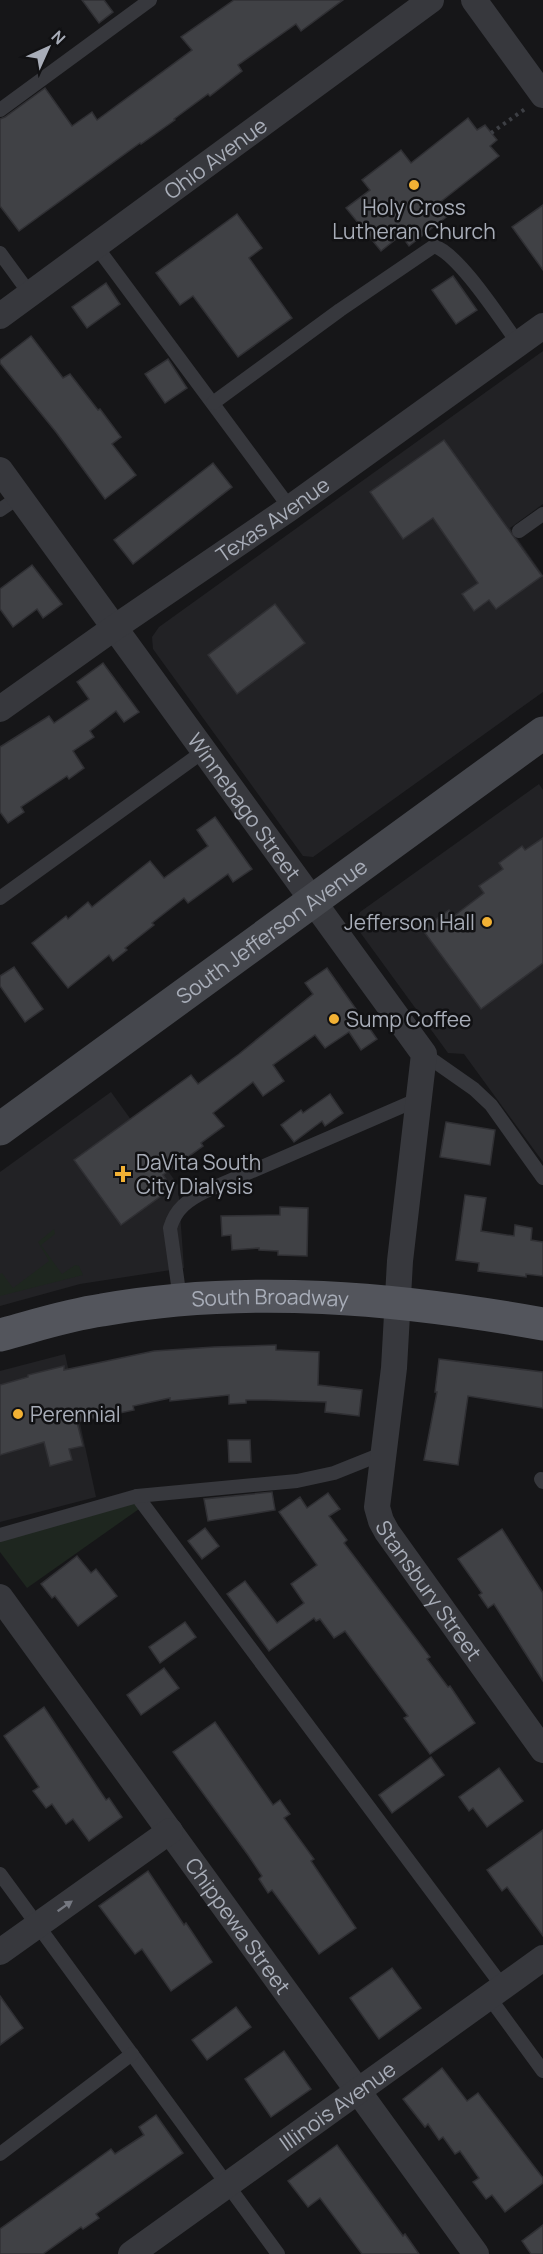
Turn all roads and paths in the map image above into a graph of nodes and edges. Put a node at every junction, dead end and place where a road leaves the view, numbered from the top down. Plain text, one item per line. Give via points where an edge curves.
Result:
1 (150, 0) edge
2 (431, 0) edge
3 (474, 0) edge
4 (534, 102) edge
5 (0, 110) edge
6 (491, 133) dead end
7 (96, 246) junction
8 (0, 253) edge
9 (30, 294) junction
10 (0, 316) edge
11 (543, 326) edge
12 (518, 343) junction
13 (213, 403) junction
14 (0, 470) edge
15 (10, 504) edge
16 (290, 508) junction
17 (543, 514) edge
18 (519, 531) dead end
19 (114, 627) junction
20 (0, 709) edge
21 (543, 734) edge
22 (204, 751) junction
23 (0, 898) edge
24 (312, 902) junction
25 (424, 1054) junction
26 (419, 1099) junction
27 (0, 1129) edge
28 (543, 1178) edge
29 (180, 1299) junction
30 (399, 1304) junction
31 (543, 1324) edge
32 (0, 1335) edge
33 (384, 1453) junction
34 (137, 1496) junction
35 (0, 1535) edge
36 (0, 1597) edge
37 (543, 1750) edge
38 (170, 1831) junction
39 (0, 1874) edge
40 (38, 1925) junction
41 (0, 1952) edge
42 (543, 1958) edge
43 (496, 1992) junction
44 (132, 2054) junction
45 (543, 2071) edge
46 (358, 2091) junction
47 (0, 2154) edge
48 (227, 2185) junction
49 (131, 2254) edge
50 (278, 2254) edge
51 (476, 2254) edge

1 - 5 lane
2 - 7 street, Ohio Avenue
3 - 4 street
4 - 6 path
7 - 9 street, Ohio Avenue
7 - 13 lane
8 - 9 lane
9 - 10 street, Ohio Avenue
11 - 12 street, Texas Avenue
12 - 13 lane via 459,265 434,246
12 - 16 street, Texas Avenue
13 - 16 lane
14 - 15 street, Winnebago Street
15 - 19 street, Winnebago Street
16 - 19 street, Texas Avenue
17 - 18 lane
19 - 20 street, Texas Avenue
19 - 22 street, Winnebago Street
21 - 24 main road, South Jefferson Avenue
22 - 23 lane
22 - 24 street, Winnebago Street
24 - 25 street, Winnebago Street
24 - 27 main road, South Jefferson Avenue
25 - 26 street
25 - 28 lane via 491,1105
26 - 29 lane via 206,1191 179,1208 170,1228
26 - 30 street via 400,1261
29 - 30 main road, South Broadway via 263,1295
29 - 32 main road, South Broadway via 86,1312
30 - 31 main road, South Broadway
30 - 33 street, Stansbury Street
33 - 34 lane via 334,1473 297,1481
33 - 37 street, Stansbury Street via 377,1508 381,1521
34 - 35 lane
34 - 43 lane
36 - 38 street, Chippewa Street
40 -> 38 street
38 - 46 street, Chippewa Street
39 - 40 lane
40 - 41 street
40 - 44 lane
42 - 43 street, Illinois Avenue
43 - 45 lane
43 - 46 street, Illinois Avenue
44 - 47 lane
44 - 48 lane
46 - 48 street, Illinois Avenue
46 - 51 street, Chippewa Street
48 - 49 street, Illinois Avenue
48 - 50 lane

